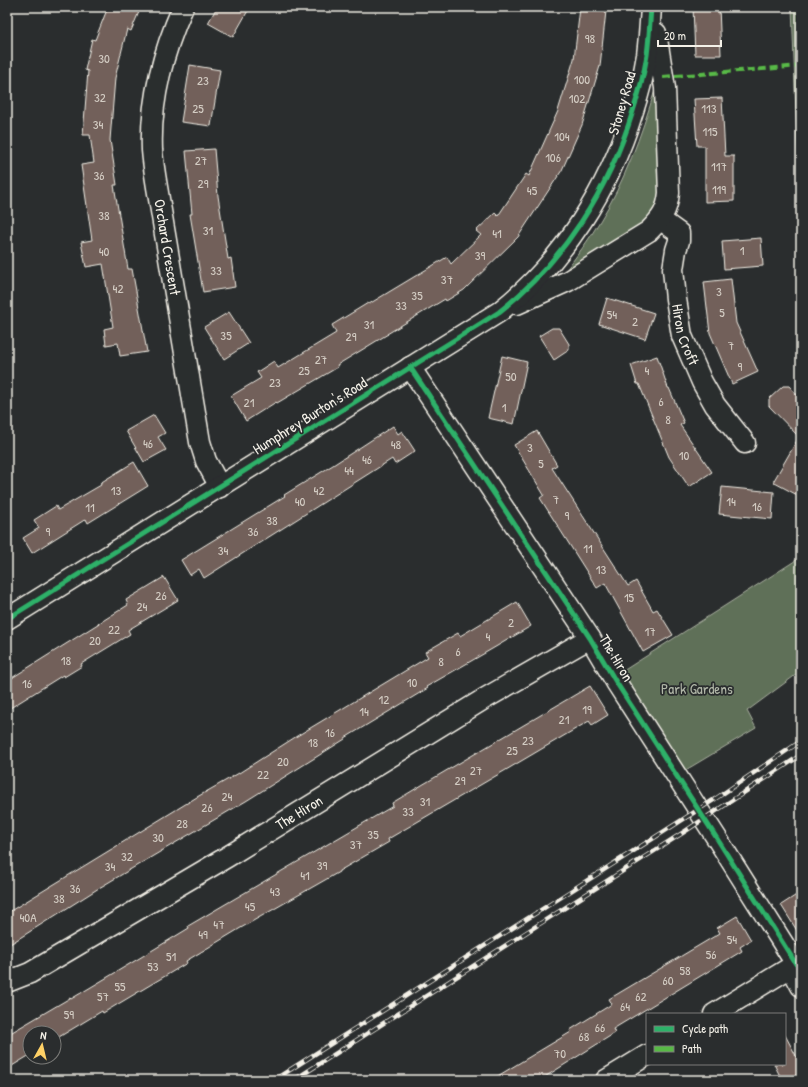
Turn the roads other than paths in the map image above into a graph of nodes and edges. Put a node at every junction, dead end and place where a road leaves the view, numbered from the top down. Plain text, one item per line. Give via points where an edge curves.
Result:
1 (183, 7) edge
2 (652, 7) edge
3 (596, 200) joint
4 (661, 220) junction
5 (499, 312) junction
6 (410, 367) junction
7 (745, 443) dead end
8 (220, 487) junction
9 (7, 619) edge
10 (590, 638) junction
11 (796, 964) edge
12 (7, 982) edge
13 (801, 986) edge
14 (716, 1013) edge
15 (646, 1056) edge
16 (606, 1080) edge

1 - 8 street, Orchard Crescent via 167,46 158,81 152,121 152,152 200,442 212,475
2 - 3 street, Stoney Road via 647,56 638,95 624,141
2 - 4 street, Stoney Road via 665,88 667,131 669,193 668,206
3 - 5 street, Humphrey Burton's Road via 549,265 529,287
4 - 5 street, Humphrey Burton's Road via 650,231 568,281
4 - 7 street, Hiron Croft via 678,233 679,241 673,269 682,336 715,405
5 - 6 street, Humphrey Burton's Road
6 - 8 street, Humphrey Burton's Road
6 - 10 street, The Hiron
8 - 9 street, Humphrey Burton's Road
10 - 11 street, The Hiron
10 - 12 street, The Hiron via 484,699 227,857 30,973
11 - 13 street, The Hiron
11 - 14 street
15 - 16 street

